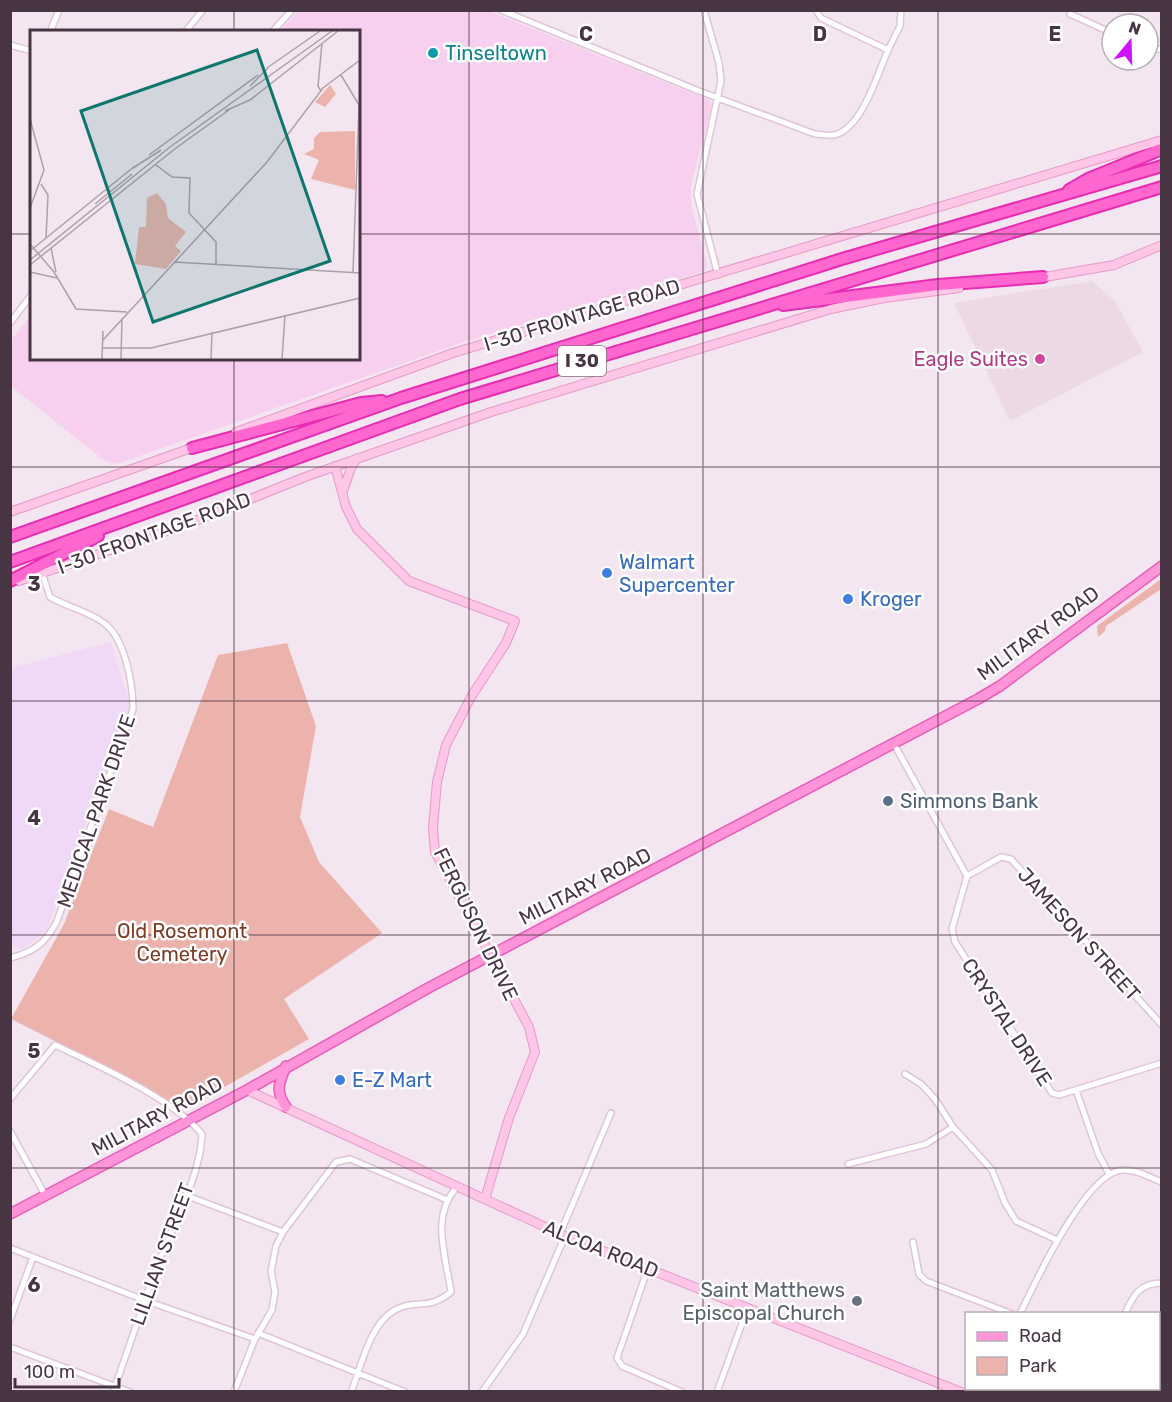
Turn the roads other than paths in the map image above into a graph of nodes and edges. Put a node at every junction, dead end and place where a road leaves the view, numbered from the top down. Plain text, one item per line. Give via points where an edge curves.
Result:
1 (59, 10) edge
2 (203, 10) edge
3 (292, 10) edge
4 (501, 10) edge
5 (704, 10) edge
6 (816, 10) edge
7 (901, 10) edge
8 (1070, 14) dead end
9 (1100, 28) edge
10 (51, 30) edge
11 (187, 30) edge
12 (274, 30) edge
13 (10, 45) edge
14 (30, 50) edge
15 (888, 50) junction
16 (718, 98) junction
17 (1161, 140) edge
18 (1161, 149) edge
19 (1161, 166) edge
20 (1161, 187) edge
21 (1057, 197) junction
22 (1161, 245) edge
23 (718, 275) junction
24 (1043, 277) junction
25 (30, 297) edge
26 (753, 309) junction
27 (10, 323) edge
28 (401, 399) junction
29 (192, 448) junction
30 (357, 458) junction
31 (335, 466) junction
32 (343, 496) junction
33 (10, 512) edge
34 (137, 516) junction
35 (10, 537) edge
36 (10, 562) edge
37 (1161, 566) edge
38 (42, 573) junction
39 (10, 583) edge
40 (894, 744) junction
41 (968, 876) junction
42 (489, 955) junction
43 (10, 958) edge
44 (1161, 1025) edge
45 (1161, 1063) edge
46 (286, 1066) junction
47 (904, 1074) dead end
48 (247, 1090) junction
49 (1076, 1090) junction
50 (10, 1100) edge
51 (286, 1107) junction
52 (610, 1113) dead end
53 (189, 1120) junction
54 (953, 1127) junction
55 (10, 1131) edge
56 (848, 1164) dead end
57 (1109, 1174) junction
58 (1161, 1182) edge
59 (457, 1187) junction
60 (45, 1195) junction
61 (185, 1195) junction
62 (445, 1199) junction
63 (485, 1199) junction
64 (10, 1214) edge
65 (283, 1232) junction
66 (563, 1235) junction
67 (1057, 1240) junction
68 (913, 1242) dead end
69 (10, 1248) edge
70 (33, 1257) junction
71 (648, 1268) junction
72 (1161, 1283) edge
73 (144, 1300) junction
74 (748, 1307) junction
75 (1007, 1312) edge
76 (1021, 1312) edge
77 (1126, 1312) edge
78 (10, 1320) edge
79 (256, 1336) junction
80 (10, 1347) edge
81 (359, 1373) junction
82 (114, 1389) edge
83 (130, 1392) edge
84 (234, 1392) edge
85 (351, 1392) edge
86 (405, 1392) edge
87 (482, 1392) edge
88 (682, 1392) edge
89 (717, 1392) edge
90 (961, 1392) edge

1 - 10 street
2 - 11 street
3 - 12 street
4 - 16 street
5 - 16 street via 719,63
6 - 15 street via 821,18
7 - 15 street via 900,26
8 - 9 street
13 - 14 street
15 - 16 street via 862,109 850,126 835,135 815,134
16 - 23 street via 697,194
17 - 23 main road, I-30 FRONTAGE ROAD
18 - 21 highway via 1088,179
19 - 21 highway, I 30
20 - 26 highway, I 30
21 - 28 highway, I 30 via 842,259
22 - 24 main road, I-30 FRONTAGE ROAD via 1114,266
23 - 29 main road, I-30 FRONTAGE ROAD via 434,360
24 - 26 highway via 938,285
24 - 30 main road, I-30 FRONTAGE ROAD via 831,309 491,412
25 - 27 street
26 - 34 highway, I 30 via 460,399
28 - 29 highway via 361,403
28 - 35 highway, I 30
29 - 33 main road, I-30 FRONTAGE ROAD
30 - 31 main road, I-30 FRONTAGE ROAD
30 - 32 main road
31 - 32 main road, FERGUSON DRIVE
31 - 38 main road, I-30 FRONTAGE ROAD via 193,522
32 - 42 main road, FERGUSON DRIVE via 357,529 409,580 514,621 506,643 446,745 435,801 435,852
34 - 36 highway, I 30
34 - 39 highway
37 - 40 main road, MILITARY ROAD via 1000,686
38 - 39 main road, I-30 FRONTAGE ROAD
38 - 43 street, MEDICAL PARK DRIVE via 50,597 114,631 132,680 133,709 57,921 39,947
40 - 41 street
40 - 42 main road, MILITARY ROAD
41 - 44 street, JAMESON STREET via 1001,857 1011,859
41 - 49 street, CRYSTAL DRIVE via 952,929 955,942 1053,1093
42 - 46 main road, MILITARY ROAD
42 - 63 main road, FERGUSON DRIVE via 529,1027 535,1052 509,1118
45 - 49 street, CRYSTAL DRIVE
46 - 48 main road, MILITARY ROAD
46 - 51 main road via 278,1088
47 - 54 street via 935,1099
48 - 51 main road, ALCOA ROAD
48 - 53 main road, MILITARY ROAD
49 - 57 street
50 - 53 street via 55,1045 126,1080
51 - 59 main road, ALCOA ROAD
52 - 66 street
53 - 60 main road, MILITARY ROAD
53 - 61 street, LILLIAN STREET via 202,1134
54 - 56 street via 926,1144
54 - 67 street via 992,1170 1017,1221
55 - 60 street
57 - 58 street via 1121,1170 1135,1172
57 - 67 street via 1098,1182
59 - 62 street
59 - 63 main road, ALCOA ROAD
60 - 64 main road, MILITARY ROAD
61 - 65 street
61 - 73 street, LILLIAN STREET
62 - 65 street via 350,1158 336,1162
62 - 81 street via 440,1221 451,1292 438,1303 399,1307 380,1321
63 - 66 main road, ALCOA ROAD
65 - 79 street via 271,1271 275,1292 272,1310
66 - 71 main road, ALCOA ROAD
66 - 87 street via 523,1334
67 - 76 street
68 - 75 street via 919,1274 926,1281
69 - 70 street
70 - 73 street
70 - 78 street
71 - 74 main road, ALCOA ROAD
71 - 88 street via 617,1358 622,1366
72 - 77 street via 1141,1287
73 - 79 street
73 - 82 street, LILLIAN STREET
74 - 89 street
74 - 90 main road, ALCOA ROAD
79 - 81 street
79 - 84 street
80 - 82 street
81 - 85 street
81 - 86 street
82 - 83 street

